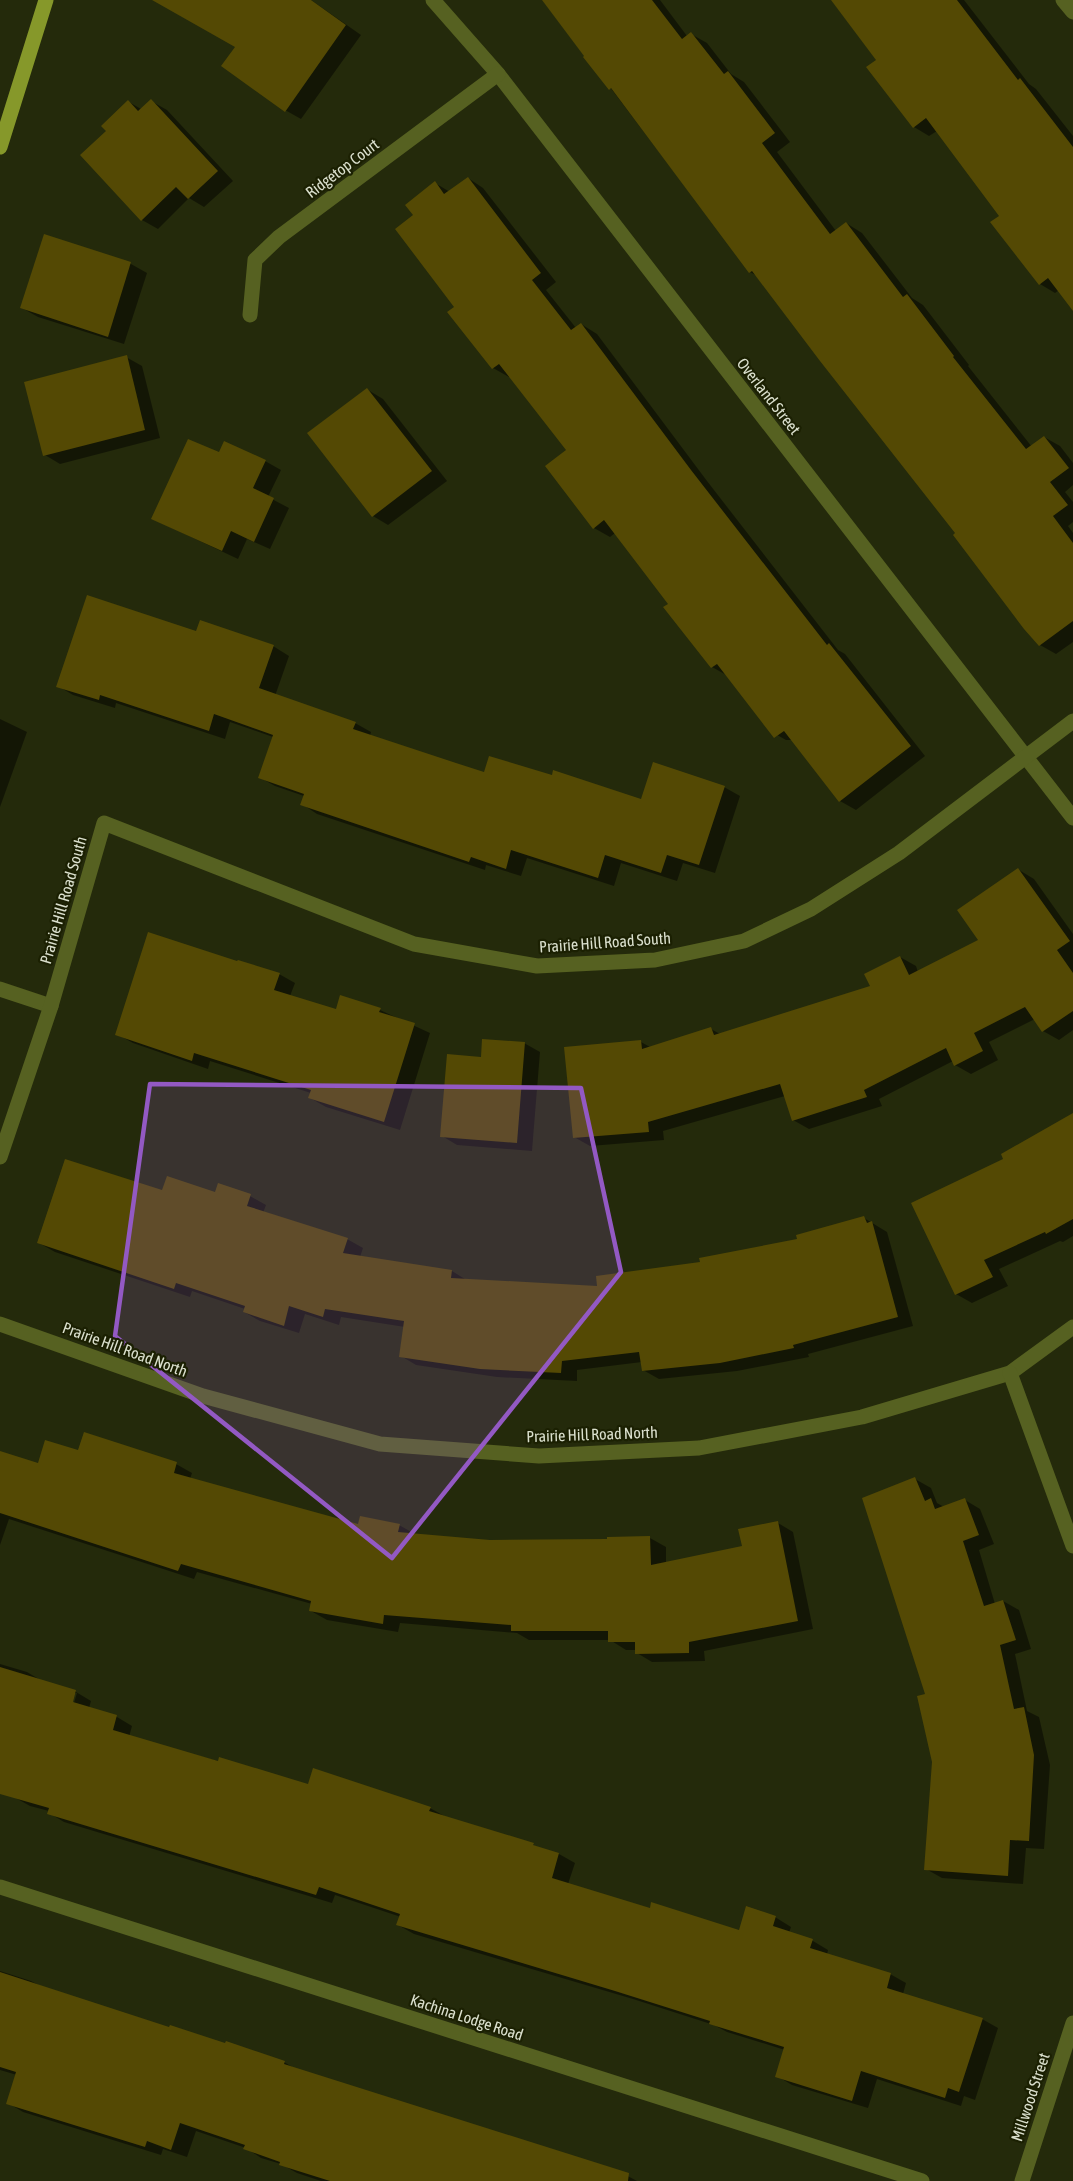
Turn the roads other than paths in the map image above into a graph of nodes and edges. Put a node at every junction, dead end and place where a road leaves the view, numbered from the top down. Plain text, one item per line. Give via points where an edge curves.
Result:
1 (46, 0) edge
2 (433, 0) edge
3 (1063, 0) edge
4 (1073, 12) edge
5 (498, 74) junction
6 (0, 147) edge
7 (249, 315) dead end
8 (1073, 721) edge
9 (1026, 758) junction
10 (1073, 818) edge
11 (0, 990) edge
12 (51, 1006) junction
13 (0, 1157) edge
14 (0, 1324) edge
15 (1073, 1327) edge
16 (1010, 1372) junction
17 (1073, 1546) edge
18 (0, 1887) edge
19 (1073, 2023) edge
20 (922, 2181) edge
21 (1022, 2181) edge

1 - 6 main road
2 - 5 street, Overland Street
3 - 4 street
5 - 7 street, Ridgetop Court via 263,252 255,260
5 - 9 street, Overland Street
8 - 9 street, Prairie Hill Road South
9 - 10 street, Overland Street
9 - 12 street, Prairie Hill Road South via 899,853 811,909 744,942 655,960 537,966 414,944 104,823
11 - 12 street
12 - 13 street
14 - 16 street, Prairie Hill Road North via 203,1395 380,1444 539,1456 699,1448 862,1417
15 - 16 street, Prairie Hill Road North
16 - 17 street
18 - 20 street, Kachina Lodge Road
19 - 21 street, Millwood Street

